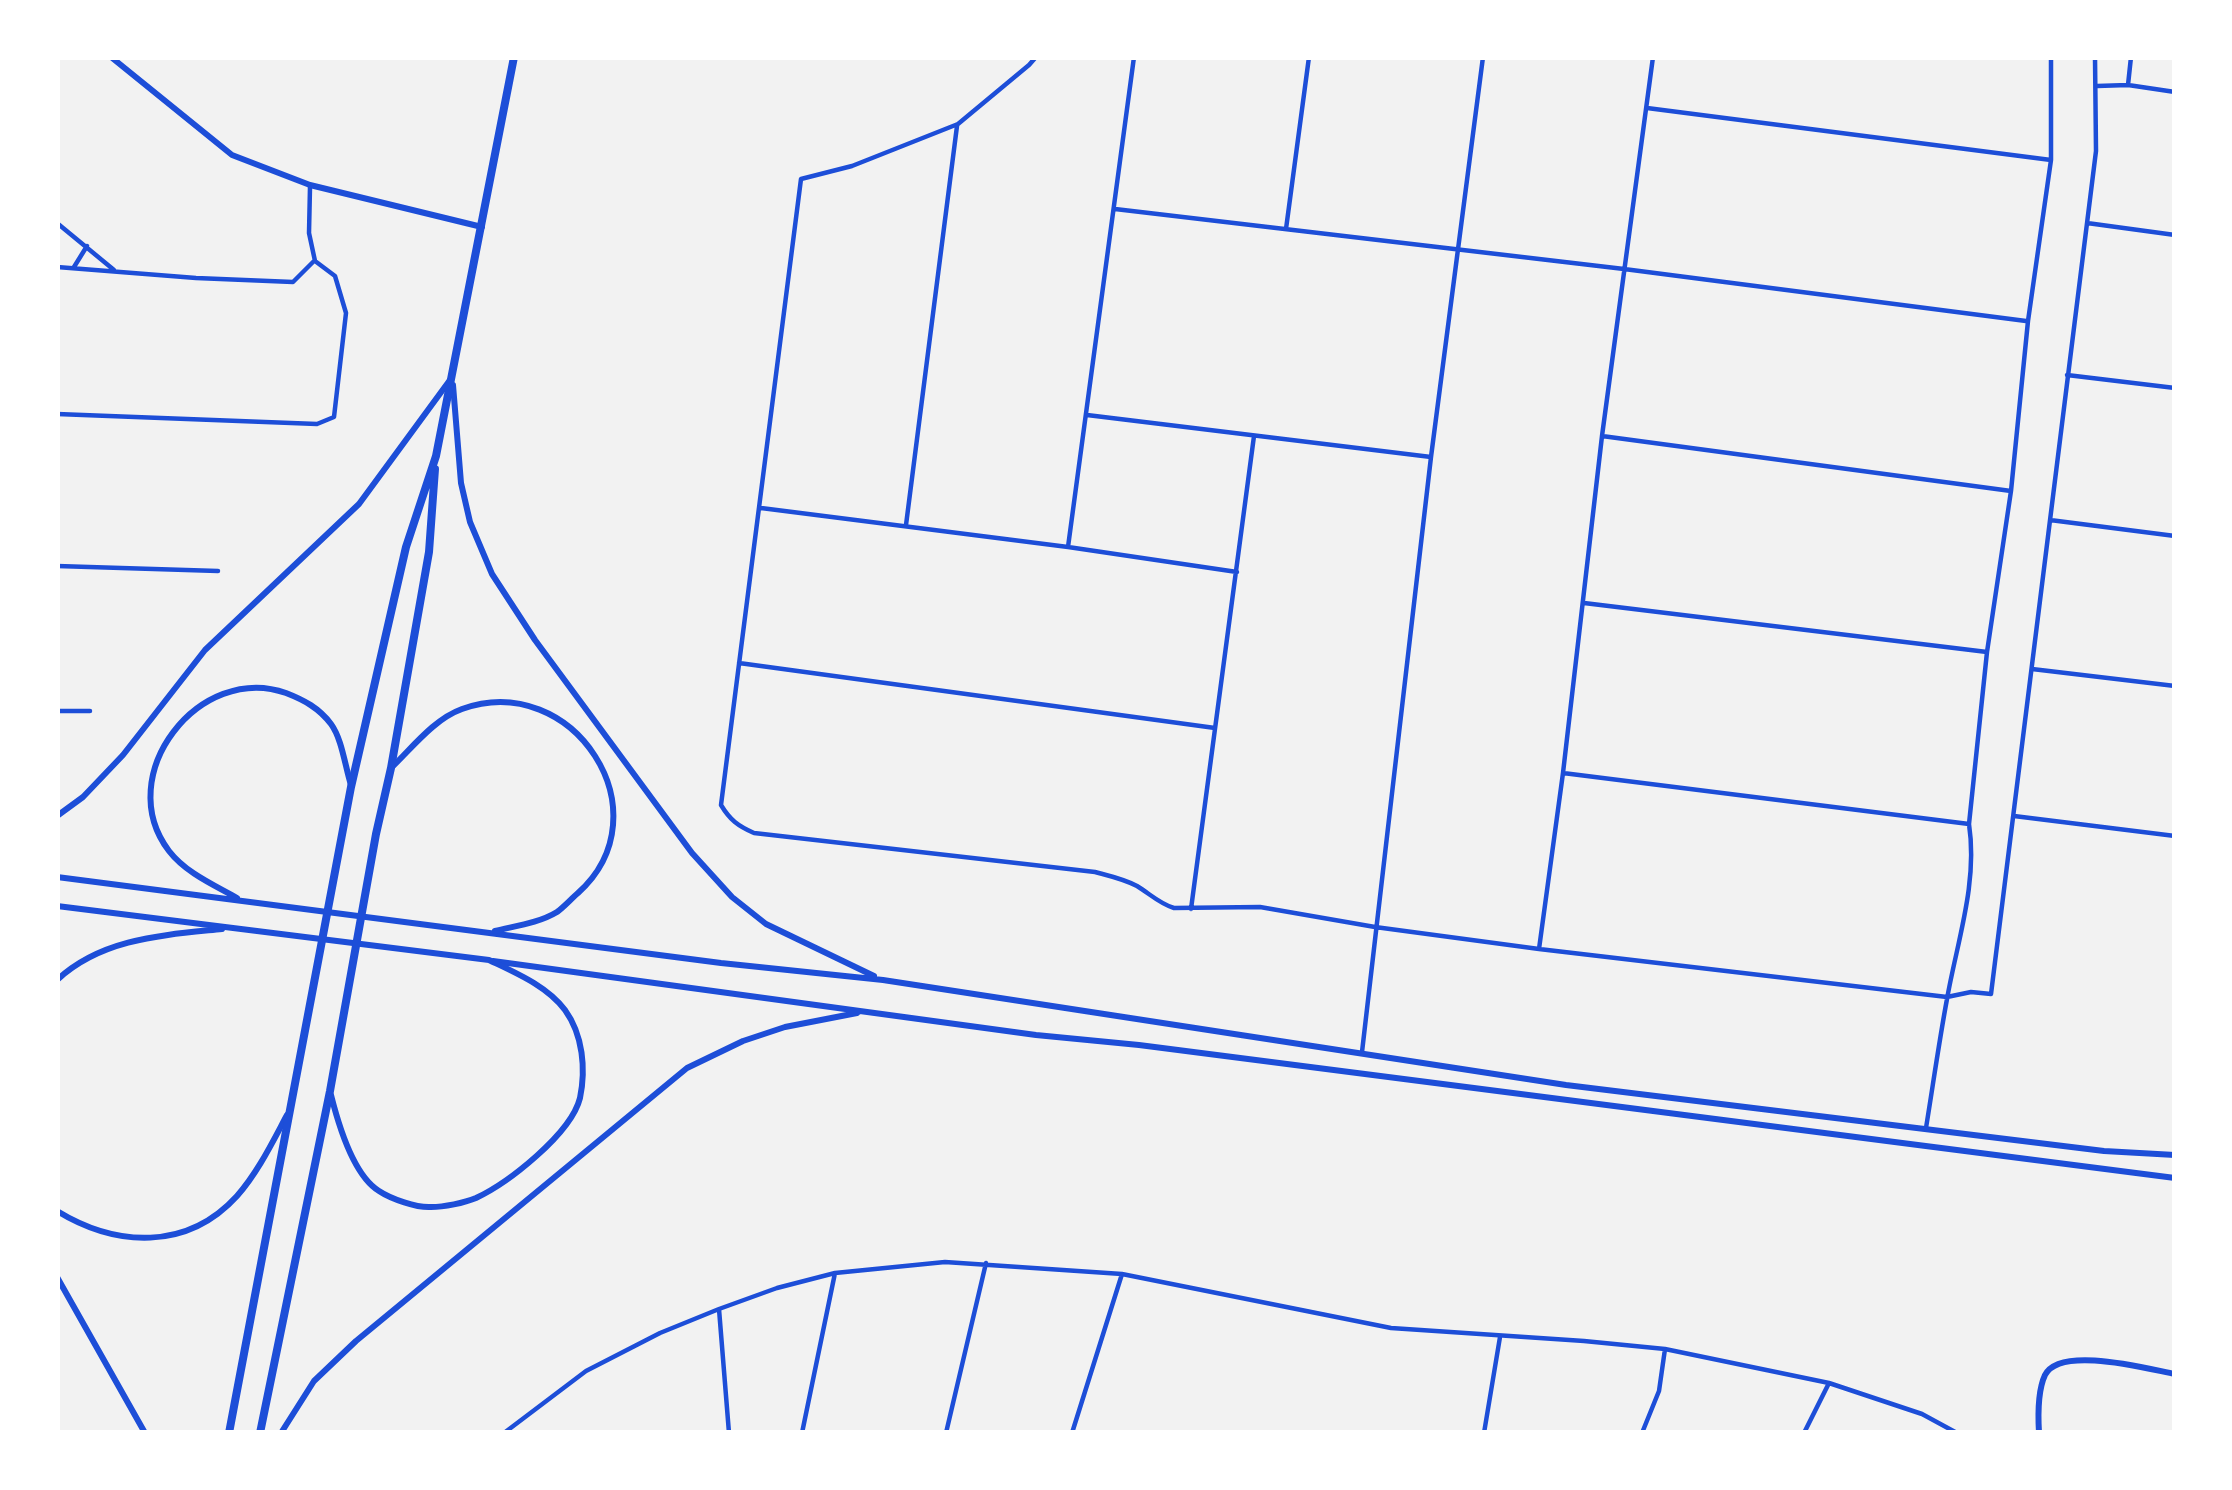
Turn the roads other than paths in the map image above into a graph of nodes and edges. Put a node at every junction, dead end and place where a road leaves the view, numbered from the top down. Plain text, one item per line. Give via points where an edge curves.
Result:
1 (111, 57) edge
2 (514, 57) edge
3 (1036, 57) edge
4 (1134, 57) edge
5 (1310, 57) edge
6 (1483, 57) edge
7 (1653, 57) edge
8 (2051, 57) edge
9 (2095, 57) edge
10 (2131, 57) edge
11 (2128, 85) junction
12 (2096, 86) junction
13 (2175, 92) edge
14 (1647, 108) junction
15 (958, 124) junction
16 (2050, 160) junction
17 (310, 185) junction
18 (1115, 208) junction
19 (57, 223) edge
20 (2086, 224) junction
21 (482, 227) junction
22 (1286, 229) junction
23 (2175, 235) edge
24 (87, 246) junction
25 (1458, 249) junction
26 (315, 260) junction
27 (57, 266) edge
28 (74, 268) junction
29 (1624, 269) junction
30 (114, 270) junction
31 (2028, 321) junction
32 (2067, 375) junction
33 (452, 377) junction
34 (2175, 388) edge
35 (57, 414) edge
36 (1087, 415) junction
37 (1253, 436) junction
38 (1602, 436) junction
39 (436, 456) junction
40 (1431, 457) junction
41 (2012, 491) junction
42 (760, 508) junction
43 (2050, 520) junction
44 (906, 525) junction
45 (2175, 536) edge
46 (1068, 547) junction
47 (57, 566) edge
48 (218, 572) dead end
49 (1237, 572) junction
50 (1584, 603) junction
51 (1987, 652) junction
52 (740, 664) junction
53 (2031, 669) junction
54 (2175, 686) edge
55 (57, 711) edge
56 (90, 711) dead end
57 (1215, 728) junction
58 (392, 768) junction
59 (1564, 773) junction
60 (351, 787) junction
61 (57, 816) edge
62 (2014, 816) junction
63 (1969, 824) junction
64 (2175, 836) edge
65 (57, 877) edge
66 (240, 899) junction
67 (57, 906) edge
68 (1191, 909) junction
69 (1375, 927) junction
70 (230, 928) junction
71 (495, 931) junction
72 (1539, 949) junction
73 (489, 960) junction
74 (57, 980) edge
75 (883, 980) junction
76 (1947, 997) junction
77 (867, 1011) junction
78 (1362, 1056) junction
79 (330, 1091) junction
80 (291, 1107) junction
81 (1926, 1130) junction
82 (2175, 1155) edge
83 (2175, 1178) edge
84 (57, 1210) edge
85 (986, 1263) junction
86 (835, 1274) junction
87 (1122, 1274) junction
88 (57, 1276) edge
89 (719, 1309) junction
90 (1500, 1336) junction
91 (1664, 1349) junction
92 (2175, 1374) edge
93 (1829, 1383) junction
94 (508, 1431) edge
95 (146, 1433) edge
96 (229, 1433) edge
97 (260, 1433) edge
98 (281, 1433) edge
99 (729, 1433) edge
100 (802, 1433) edge
101 (946, 1433) edge
102 (1072, 1433) edge
103 (1484, 1433) edge
104 (1642, 1433) edge
105 (1804, 1433) edge
106 (1957, 1433) edge
107 (2034, 1433) edge

1 - 17 main road via 232,155
2 - 21 highway
3 - 15 street
4 - 18 street
5 - 22 street
6 - 25 street
7 - 14 street
8 - 16 street
9 - 12 street
10 - 11 street
11 - 12 street
11 - 13 street
12 - 20 street
14 - 16 street
14 - 29 street
15 - 42 street via 801,178
15 - 44 street
16 - 31 street
17 - 21 main road
17 - 26 street
18 - 22 street
18 - 36 street
19 - 24 street
20 - 23 street
20 - 32 street
21 - 33 highway
22 - 25 street
24 - 28 street
24 - 30 street
25 - 29 street
25 - 40 street
26 - 30 street via 292,282
26 - 35 street via 335,276 346,314 334,417 317,424
27 - 28 street
28 - 30 street
29 - 31 street
29 - 38 street
31 - 41 street
32 - 34 street
32 - 43 street
33 - 39 highway
33 - 61 main road via 359,504 205,650 103,778
33 - 75 main road via 470,523 535,640 732,897 766,924
36 - 37 street
36 - 46 street
37 - 40 street
37 - 49 street
38 - 41 street
38 - 50 street
39 - 58 highway via 430,552
39 - 60 highway via 406,547
40 - 69 street
41 - 51 street
42 - 44 street
42 - 52 street
43 - 45 street
43 - 53 street
44 - 46 street
46 - 49 street
47 - 48 street
49 - 57 street
50 - 51 street
50 - 59 street
51 - 63 street
52 - 57 street
52 - 68 street via 722,805 738,826 1095,872 1142,888 1165,906
53 - 54 street
53 - 62 street
55 - 56 street
57 - 68 street
58 - 71 main road via 438,724 483,704 520,704 559,717 592,747 612,796 607,854 557,912
58 - 79 highway
59 - 63 street
59 - 72 street
60 - 66 main road via 334,727 308,701 266,686 243,688 186,715 157,760 156,826 188,870
60 - 80 highway
62 - 64 street
62 - 76 street via 1991,994
63 - 76 street via 1973,849
65 - 66 main road
66 - 71 main road
67 - 70 main road
68 - 69 street via 1260,907
69 - 72 street
69 - 78 street
70 - 73 main road
70 - 74 main road via 133,940
71 - 75 main road
72 - 76 street
73 - 77 main road
73 - 79 main road via 565,1010 583,1049 580,1102 550,1145 473,1199 428,1208 376,1190 352,1157
75 - 78 main road
76 - 81 street
77 - 83 main road
77 - 98 main road via 743,1040 688,1068 356,1341 314,1381
78 - 81 main road
79 - 97 highway
80 - 84 main road via 258,1168 213,1219 154,1238 119,1236 84,1228
80 - 96 highway
81 - 82 main road
85 - 86 street
85 - 87 street
85 - 101 street
86 - 89 street
86 - 100 street
87 - 90 street via 1391,1328
87 - 102 street
88 - 95 main road
89 - 94 street via 586,1371
89 - 99 street
90 - 91 street
90 - 103 street
91 - 93 street
91 - 104 street
92 - 107 main road via 2069,1359 2055,1364
93 - 105 street
93 - 106 street

